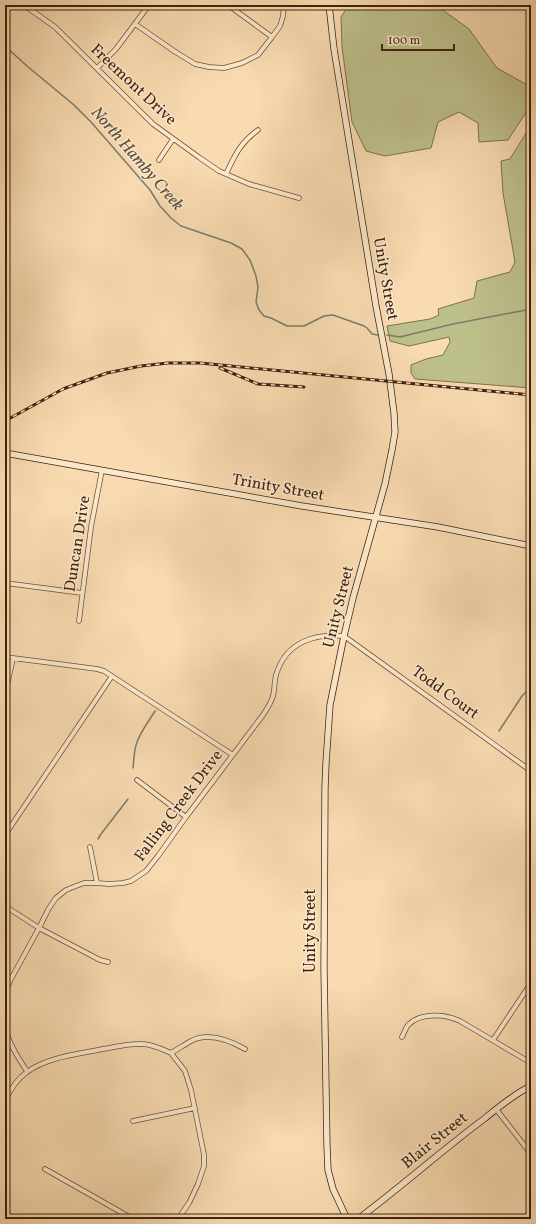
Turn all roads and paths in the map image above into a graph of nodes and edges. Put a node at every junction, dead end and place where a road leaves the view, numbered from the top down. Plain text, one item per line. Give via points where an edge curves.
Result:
1 (24, 5) edge
2 (149, 5) edge
3 (228, 5) edge
4 (284, 5) edge
5 (333, 5) edge
6 (329, 8) edge
7 (136, 24) junction
8 (272, 37) junction
9 (97, 68) junction
10 (258, 130) dead end
11 (173, 139) junction
12 (159, 160) dead end
13 (226, 174) junction
14 (299, 198) dead end
15 (5, 453) edge
16 (102, 470) junction
17 (377, 518) junction
18 (531, 546) edge
19 (5, 583) edge
20 (82, 593) junction
21 (79, 621) dead end
22 (344, 636) junction
23 (5, 657) edge
24 (13, 658) junction
25 (112, 676) junction
26 (5, 688) edge
27 (233, 755) junction
28 (531, 771) edge
29 (137, 780) dead end
30 (186, 817) junction
31 (5, 835) edge
32 (90, 847) dead end
33 (97, 883) junction
34 (5, 906) edge
35 (39, 928) junction
36 (108, 962) dead end
37 (531, 982) edge
38 (5, 993) edge
39 (5, 1028) edge
40 (402, 1037) dead end
41 (493, 1040) junction
42 (245, 1049) dead end
43 (172, 1053) junction
44 (531, 1063) edge
45 (27, 1071) junction
46 (531, 1086) edge
47 (5, 1101) edge
48 (195, 1108) junction
49 (496, 1109) junction
50 (133, 1121) dead end
51 (531, 1154) edge
52 (46, 1169) dead end
53 (133, 1219) edge
54 (178, 1219) edge
55 (347, 1219) edge
56 (358, 1219) edge

1 - 9 street, Freemont Drive via 56,27
2 - 7 street
3 - 8 street
4 - 8 street via 280,26
5 - 6 street
6 - 17 street, Unity Street via 394,413 395,432
7 - 8 street via 195,64 209,68 224,68 242,63 258,55
7 - 9 street
9 - 11 street, Freemont Drive via 153,124
10 - 13 street via 246,138
11 - 12 street
11 - 13 street, Freemont Drive
13 - 14 street, Freemont Drive via 249,184
15 - 16 street, Trinity Street
16 - 17 street, Trinity Street
16 - 20 street, Duncan Drive
17 - 18 street, Trinity Street via 438,527
17 - 22 street, Unity Street
19 - 20 street
20 - 21 street, Duncan Drive
22 - 27 street, Falling Creek Drive via 319,636 297,644 288,652 276,673 273,696 268,706
22 - 28 street, Todd Court
22 - 55 street, Unity Street via 330,705 326,763 324,970 328,1170 333,1189
23 - 24 street
24 - 25 street via 97,669
24 - 26 street
25 - 27 street
25 - 31 street
27 - 30 street, Falling Creek Drive
29 - 30 street
30 - 33 street, Falling Creek Drive via 146,871 123,883
32 - 33 street
33 - 35 street, Falling Creek Drive via 84,883 66,890 56,898
34 - 35 street
35 - 36 street
35 - 38 street, Falling Creek Drive
37 - 41 street
39 - 45 street via 12,1047
40 - 41 street via 408,1026 416,1020 429,1016 444,1016 460,1021
41 - 44 street
42 - 43 street via 233,1042 205,1037 192,1040
43 - 45 street via 144,1044 132,1044 43,1062
43 - 48 street via 185,1072
45 - 47 street
46 - 49 street, Blair Street
48 - 50 street
48 - 54 street via 204,1166 198,1184
49 - 51 street
49 - 56 street, Blair Street
52 - 53 street

